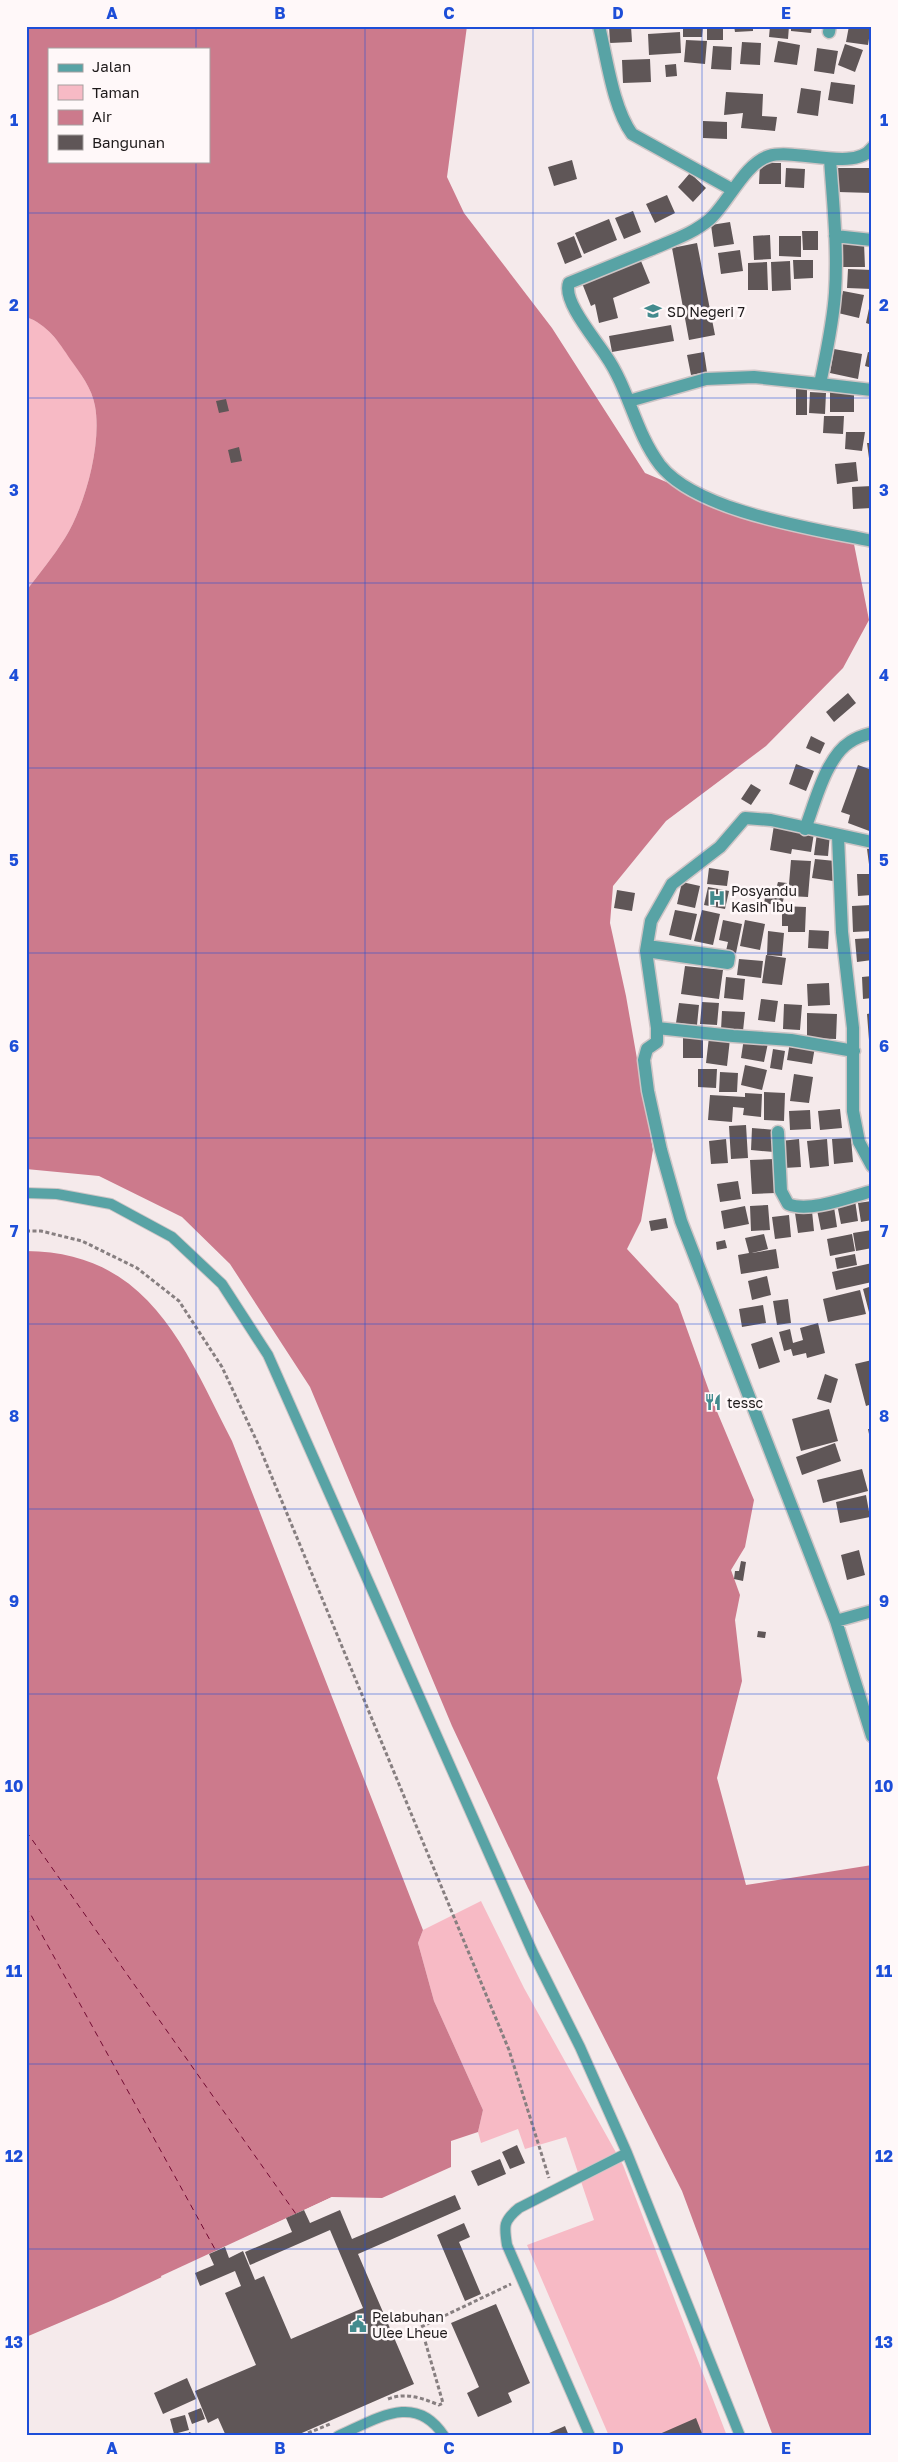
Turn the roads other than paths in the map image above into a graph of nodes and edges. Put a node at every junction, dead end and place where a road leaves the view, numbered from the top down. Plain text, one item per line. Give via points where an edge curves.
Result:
1 (599, 26) edge
2 (872, 148) edge
3 (830, 158) junction
4 (733, 190) junction
5 (835, 236) junction
6 (872, 240) edge
7 (820, 384) junction
8 (872, 390) edge
9 (629, 401) junction
10 (872, 541) edge
11 (872, 733) edge
12 (805, 828) junction
13 (838, 836) junction
14 (872, 842) edge
15 (646, 951) junction
16 (657, 1028) junction
17 (854, 1050) junction
18 (778, 1132) dead end
19 (872, 1166) edge
20 (872, 1191) edge
21 (26, 1193) edge
22 (872, 1611) edge
23 (836, 1621) junction
24 (872, 1736) edge
25 (627, 2153) junction
26 (338, 2436) edge
27 (444, 2436) edge
28 (590, 2436) edge
29 (740, 2436) edge

1 - 4 street via 617,102 632,134
2 - 3 street via 860,156
3 - 4 street via 770,156 753,168
3 - 5 street
4 - 9 street via 722,207 701,227 568,286 573,308 610,360
5 - 6 street
5 - 7 street via 835,293
7 - 8 street
7 - 9 street via 754,377 706,379
9 - 10 street via 646,442 660,464 694,491 749,515
11 - 12 street via 849,742 838,752
12 - 13 street
12 - 15 street via 745,818 720,847 672,884 651,921
13 - 14 street
13 - 17 street via 842,932
15 - 15 street via 647,946 729,957 728,963
15 - 16 street
16 - 17 street via 791,1040
16 - 23 street via 657,1042 646,1052 647,1083 681,1221
17 - 19 street via 853,1111 856,1130
18 - 20 street via 781,1192 788,1204 813,1206
21 - 25 lane via 57,1194 111,1204 172,1237 222,1284 268,1355 533,1953 580,2047
22 - 23 street
23 - 24 street
25 - 28 lane via 519,2208 509,2217 504,2228 507,2245
25 - 29 lane
26 - 27 lane via 396,2411 415,2412 436,2424

